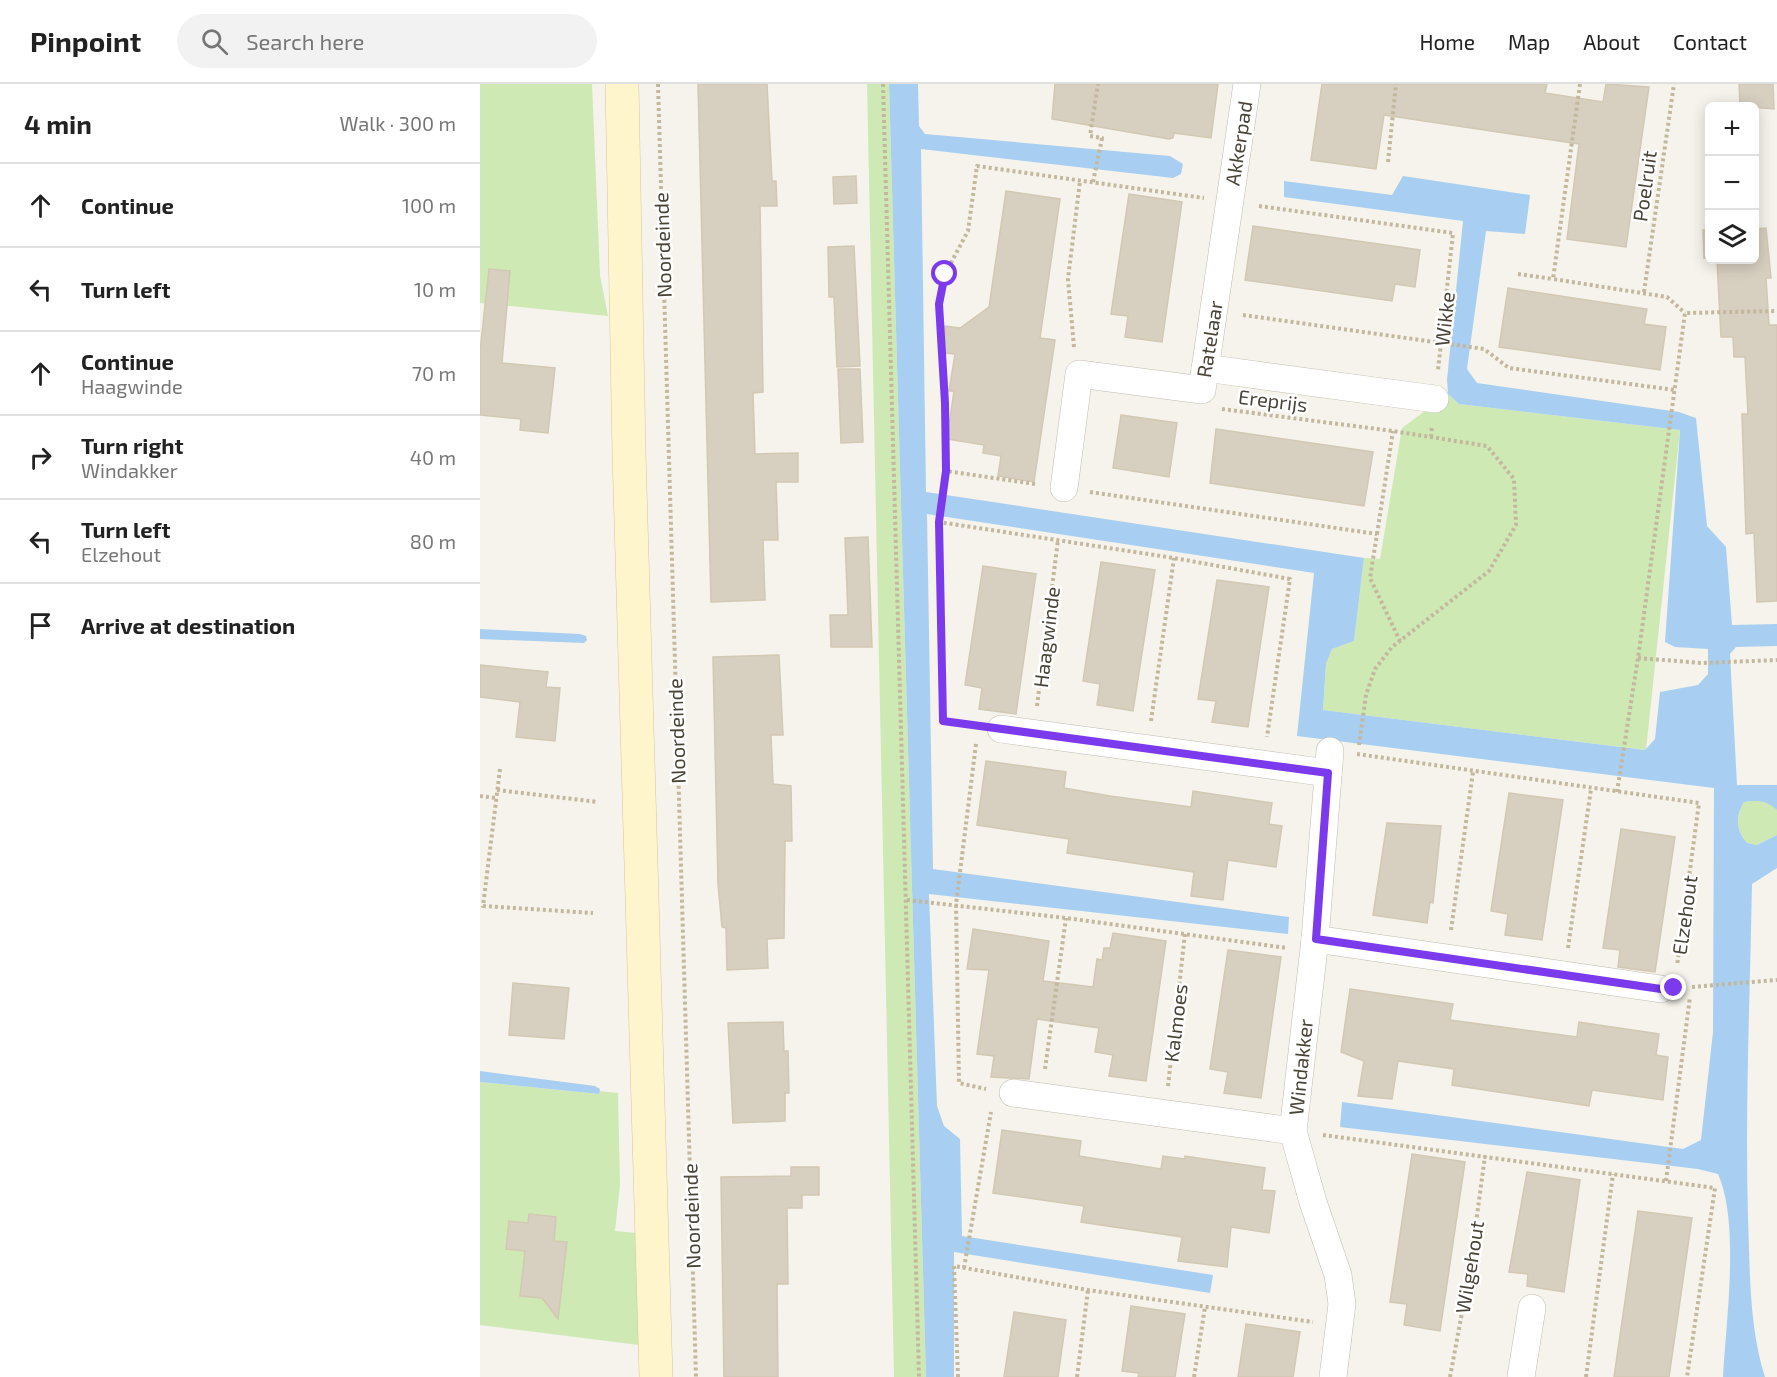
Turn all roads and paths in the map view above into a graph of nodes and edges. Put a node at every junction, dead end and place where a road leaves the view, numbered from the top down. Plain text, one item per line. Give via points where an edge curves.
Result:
1 (622, 84) edge
2 (658, 84) edge
3 (883, 84) edge
4 (1098, 84) edge
5 (1247, 84) edge
6 (1396, 84) edge
7 (1580, 84) edge
8 (1674, 84) edge
9 (1388, 162) dead end
10 (1080, 181) junction
11 (1093, 182) junction
12 (1229, 202) junction
13 (1518, 274) dead end
14 (1553, 279) junction
15 (1644, 292) junction
16 (1214, 311) junction
17 (1777, 311) edge
18 (1685, 313) junction
19 (1442, 342) junction
20 (1205, 368) junction
21 (1079, 374) junction
22 (1675, 390) junction
23 (1435, 399) joint
24 (1218, 408) dead end
25 (1393, 431) junction
26 (946, 471) junction
27 (1064, 488) junction
28 (939, 522) junction
29 (1377, 534) junction
30 (1058, 540) junction
31 (1174, 558) junction
32 (1400, 641) junction
33 (1638, 658) junction
34 (1777, 660) edge
35 (990, 727) junction
36 (1033, 733) junction
37 (1148, 749) junction
38 (1358, 754) junction
39 (1329, 762) junction
40 (1264, 764) junction
41 (500, 769) dead end
42 (1473, 771) junction
43 (1591, 789) junction
44 (498, 790) junction
45 (1617, 792) junction
46 (480, 796) edge
47 (496, 798) junction
48 (598, 802) dead end
49 (909, 900) junction
50 (956, 902) junction
51 (481, 906) edge
52 (592, 913) dead end
53 (1066, 918) junction
54 (1185, 933) junction
55 (1315, 946) junction
56 (1447, 958) junction
57 (1564, 975) junction
58 (1777, 980) edge
59 (1692, 987) junction
60 (1667, 989) junction
61 (1004, 1092) junction
62 (1041, 1097) junction
63 (1164, 1113) junction
64 (1293, 1131) junction
65 (1485, 1156) junction
66 (1613, 1174) junction
67 (1666, 1181) junction
68 (964, 1268) junction
69 (1088, 1290) junction
70 (1205, 1306) junction
71 (1532, 1308) dead end
72 (1340, 1326) junction
73 (656, 1377) edge
74 (696, 1377) edge
75 (919, 1377) edge
76 (958, 1377) edge
77 (1077, 1377) edge
78 (1194, 1377) edge
79 (1333, 1377) edge
80 (1450, 1377) edge
81 (1521, 1377) edge
82 (1586, 1377) edge
83 (1687, 1377) edge

1 - 73 main road, Noordeinde via 629,465
2 - 74 path, Noordeinde
3 - 49 path
4 - 11 path via 1090,136 1102,138
5 - 12 street, Akkerpad
6 - 9 path
7 - 14 path
8 - 15 path, Poelruit
10 - 11 path
10 - 21 path via 1068,279
10 - 26 path via 978,166 968,231 945,274 939,304
11 - 12 path
12 - 16 street, Ratelaar
12 - 19 path, Wikke via 1453,233
13 - 14 path
14 - 15 path
15 - 18 path via 1667,297
16 - 19 path
16 - 20 street, Ratelaar
17 - 18 path
18 - 22 path
19 - 22 path via 1484,349 1509,368
19 - 23 path, Wikke
20 - 21 street, Ratelaar via 1202,390
20 - 23 street
21 - 27 street
22 - 33 path
24 - 25 path, Ereprijs
25 - 29 path
25 - 32 path, Ereprijs via 1487,446 1514,479 1516,525 1489,571
26 - 27 path
26 - 28 path
27 - 29 path
28 - 30 path
28 - 35 path via 943,721
29 - 32 path via 1370,578
30 - 31 path
30 - 36 path, Haagwinde
31 - 37 path
31 - 40 path via 1290,579
32 - 38 path, Ereprijs via 1375,669 1364,706
33 - 34 path via 1702,663
33 - 45 path
35 - 36 street
35 - 50 path via 959,865
36 - 37 street
37 - 40 street
38 - 39 path
38 - 42 path
39 - 40 street
39 - 55 street, Windakker
41 - 44 path
42 - 43 path
42 - 56 path
43 - 45 path
43 - 57 path
44 - 47 path
44 - 48 path
45 - 60 path, Elzehout via 1698,803
46 - 47 path
47 - 51 path
49 - 50 path
49 - 75 path
50 - 53 path
50 - 61 path via 959,1083
51 - 52 path
53 - 54 path
53 - 62 path
54 - 55 path
54 - 63 path, Kalmoes
55 - 56 street
55 - 64 street, Windakker
56 - 57 street
57 - 60 street
58 - 59 path
59 - 60 path
59 - 67 path
61 - 62 street
61 - 68 path
62 - 63 street
63 - 64 street
64 - 65 path
64 - 72 street, Windakker via 1338,1275
65 - 66 path
65 - 80 path, Wilgehout
66 - 67 path
66 - 82 path
67 - 83 path via 1715,1188
68 - 69 path
68 - 76 path via 954,1266
69 - 70 path
69 - 77 path
70 - 72 path
70 - 78 path
71 - 81 street
72 - 79 street, Windakker

